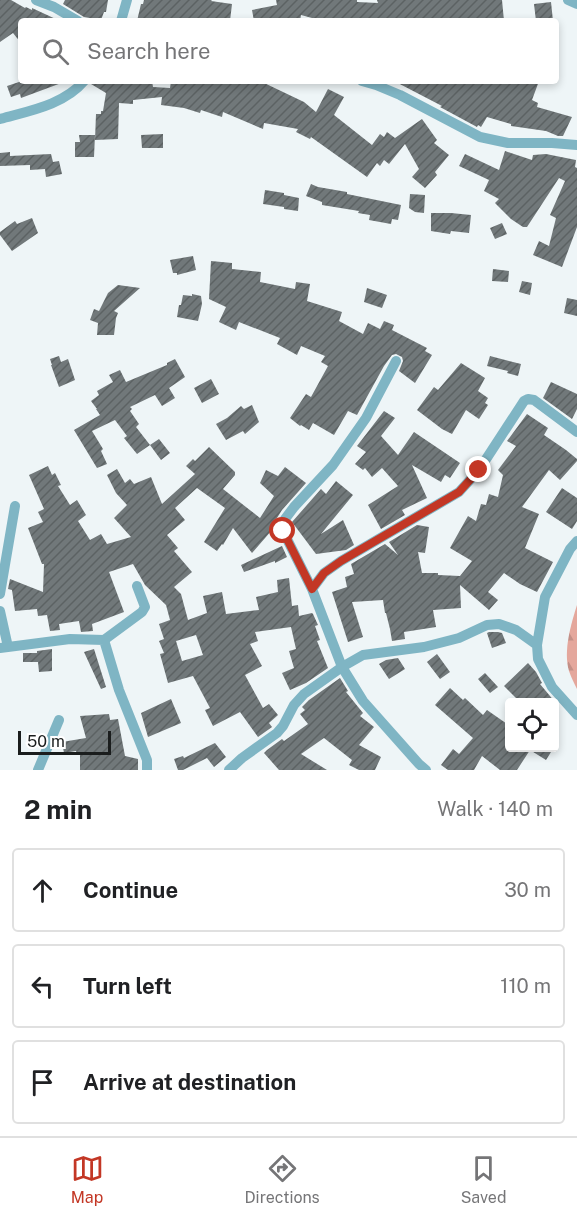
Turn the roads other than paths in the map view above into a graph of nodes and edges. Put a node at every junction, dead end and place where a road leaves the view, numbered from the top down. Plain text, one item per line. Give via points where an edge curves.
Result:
1 (36, 0) edge
2 (127, 0) edge
3 (568, 0) edge
4 (577, 4) edge
5 (73, 18) edge
6 (122, 18) edge
7 (82, 84) edge
8 (372, 84) edge
9 (0, 119) edge
10 (577, 145) edge
11 (396, 362) dead end
12 (577, 432) edge
13 (15, 506) dead end
14 (577, 541) edge
15 (137, 586) dead end
16 (312, 589) junction
17 (0, 594) edge
18 (0, 611) edge
19 (104, 640) junction
20 (537, 645) junction
21 (4, 648) edge
22 (342, 667) junction
23 (577, 715) edge
24 (59, 720) dead end
25 (38, 770) edge
26 (147, 770) edge
27 (229, 770) edge
28 (426, 770) edge

1 - 5 street
2 - 6 street
3 - 4 street
7 - 9 street via 55,102
8 - 10 street via 480,137
11 - 16 street via 366,418 333,465 285,519 283,531
12 - 16 street via 534,400 524,401 479,470 459,492 341,561 324,573
13 - 17 street
14 - 20 street via 545,597
15 - 19 street via 145,607 142,612
16 - 22 street
18 - 21 street
19 - 21 street via 70,639
19 - 26 street via 118,690 147,760
20 - 22 street via 516,630 487,624 459,638 424,647 363,655
20 - 23 street via 538,658 552,687
22 - 27 street via 304,694 277,733
22 - 28 street via 363,701
24 - 25 street

